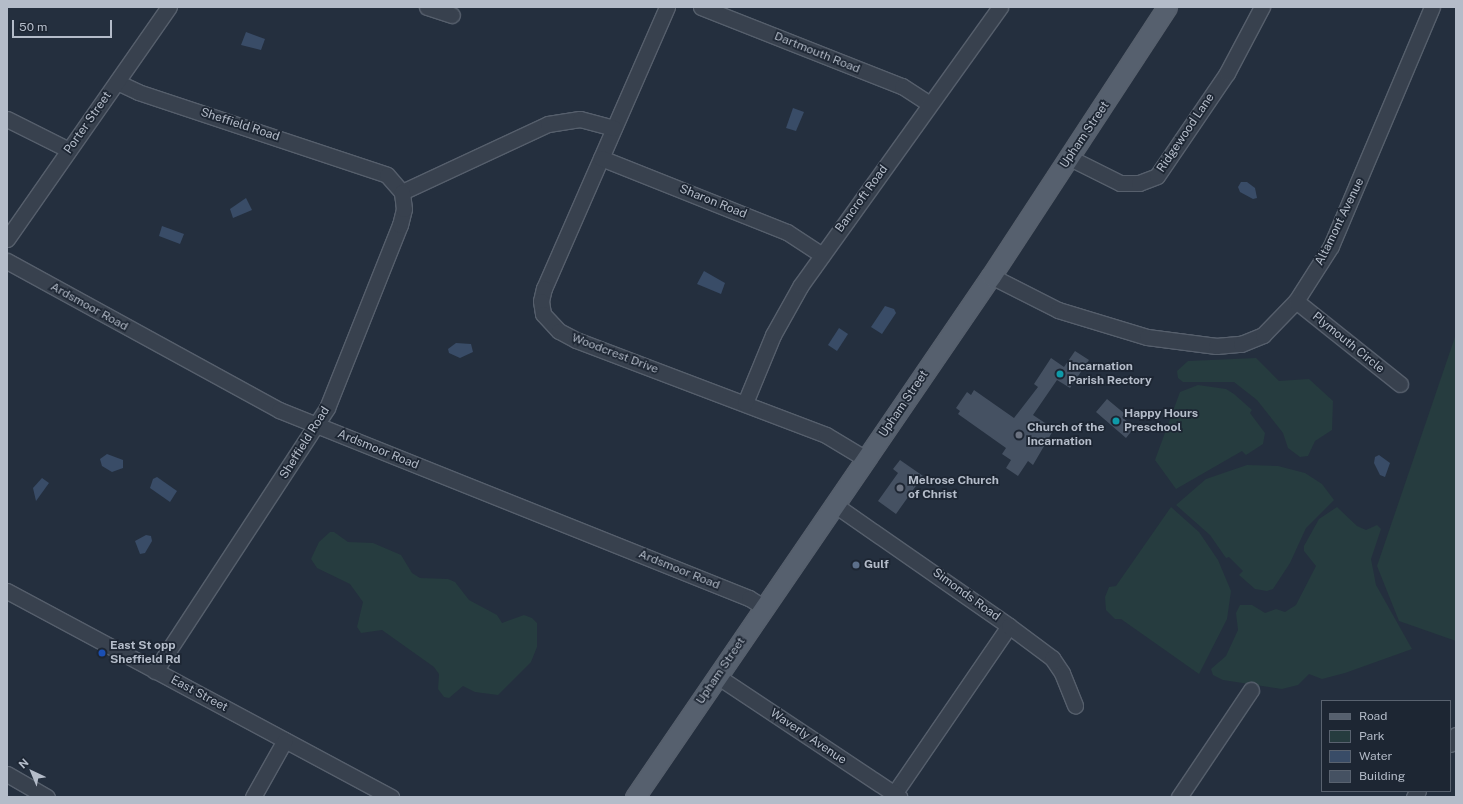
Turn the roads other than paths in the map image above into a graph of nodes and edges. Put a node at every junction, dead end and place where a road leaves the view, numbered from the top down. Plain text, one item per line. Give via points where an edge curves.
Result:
1 (169, 7) edge
2 (428, 7) edge
3 (666, 7) edge
4 (702, 7) edge
5 (1000, 7) edge
6 (1167, 7) edge
7 (1262, 7) edge
8 (1432, 7) edge
9 (452, 15) dead end
10 (117, 82) junction
11 (930, 104) junction
12 (7, 119) edge
13 (614, 128) junction
14 (69, 150) junction
15 (601, 158) junction
16 (1070, 158) junction
17 (402, 192) junction
18 (7, 239) edge
19 (822, 255) junction
20 (7, 261) edge
21 (991, 276) junction
22 (1296, 301) junction
23 (1400, 384) dead end
24 (745, 403) junction
25 (317, 425) junction
26 (866, 459) junction
27 (835, 505) junction
28 (7, 591) edge
29 (765, 608) junction
30 (1009, 626) junction
31 (155, 671) junction
32 (717, 676) junction
33 (1251, 690) dead end
34 (1075, 705) dead end
35 (285, 740) junction
36 (7, 774) edge
37 (896, 795) edge
38 (47, 797) edge
39 (253, 797) edge
40 (392, 797) edge
41 (635, 797) edge
42 (1179, 797) edge

1 - 10 street, Porter Street
2 - 9 street
3 - 13 street, Woodcrest Drive
4 - 11 street, Dartmouth Road via 902,86
5 - 11 street, Bancroft Road
6 - 16 main road, Upham Street
7 - 16 street, Ridgewood Lane via 1227,73 1157,176 1139,183 1120,183
8 - 22 street, Altamont Avenue via 1342,224
10 - 14 street, Porter Street
10 - 17 street, Sheffield Road via 138,92 387,175
11 - 19 street, Bancroft Road
12 - 14 street
13 - 15 street, Woodcrest Drive
13 - 17 street via 580,119 548,124
14 - 18 street, Porter Street
15 - 19 street, Sharon Road via 787,232
15 - 24 street, Woodcrest Drive via 544,288 541,301 543,314 559,331 576,340
16 - 21 main road, Upham Street
17 - 25 street, Sheffield Road via 404,209 400,225 331,401
19 - 24 street, Bancroft Road via 779,324
20 - 25 street, Ardsmoor Road via 252,398
21 - 22 street, Altamont Avenue via 1034,300 1077,318 1147,337 1196,346 1232,346 1252,341 1276,325
21 - 26 main road, Upham Street
22 - 23 street, Plymouth Circle
24 - 26 street, Woodcrest Drive via 833,438
25 - 29 street, Ardsmoor Road via 750,599
25 - 31 street, Sheffield Road
26 - 27 main road, Upham Street
27 - 29 main road, Upham Street
27 - 30 street, Simonds Road
28 - 31 street, East Street
29 - 32 main road, Upham Street
30 - 34 street via 1052,658 1062,673
30 - 37 street, Simonds Road
31 - 35 street, East Street
32 - 37 street, Waverly Avenue
32 - 41 main road, Upham Street
33 - 42 street
35 - 39 street
35 - 40 street, East Street
36 - 38 street

